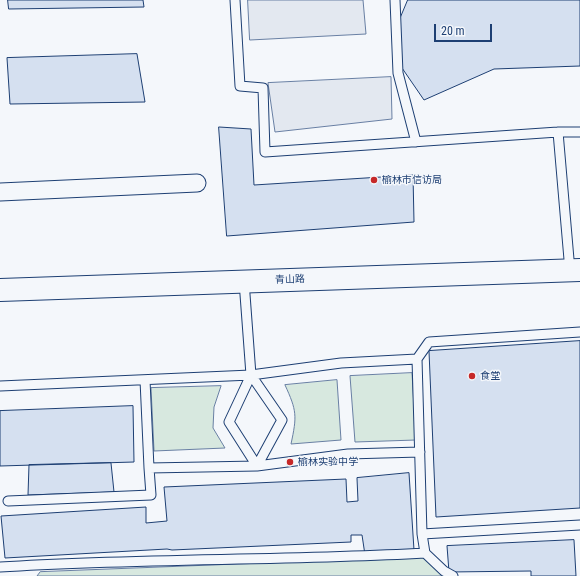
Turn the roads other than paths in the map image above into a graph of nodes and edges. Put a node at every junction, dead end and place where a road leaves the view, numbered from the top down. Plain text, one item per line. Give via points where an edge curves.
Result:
1 (235, 0) edge
2 (395, 0) edge
3 (558, 132) junction
4 (580, 132) edge
5 (416, 142) junction
6 (197, 183) dead end
7 (0, 192) edge
8 (575, 271) edge
9 (244, 281) junction
10 (0, 290) edge
11 (580, 332) edge
12 (417, 359) junction
13 (251, 375) junction
14 (145, 380) junction
15 (0, 386) edge
16 (420, 452) junction
17 (257, 466) junction
18 (149, 468) junction
19 (8, 502) dead end
20 (580, 525) edge
21 (422, 534) junction
22 (425, 553) junction
23 (0, 567) edge
24 (453, 576) edge

1 - 5 lane via 240,86 263,88 265,152
2 - 5 lane via 398,73
3 - 4 lane
3 - 5 lane
3 - 8 lane
6 - 7 street
8 - 9 street, 青山路
9 - 10 street, 青山路
9 - 13 lane
11 - 12 lane via 429,342
12 - 13 lane via 341,364
12 - 16 lane
13 - 14 lane
13 - 17 lane via 229,422
13 - 17 lane via 282,420
14 - 15 lane
14 - 18 lane
16 - 17 lane via 348,454
16 - 21 lane
17 - 18 lane
18 - 19 lane via 151,495
20 - 21 lane
21 - 22 lane
22 - 23 lane
22 - 24 lane

